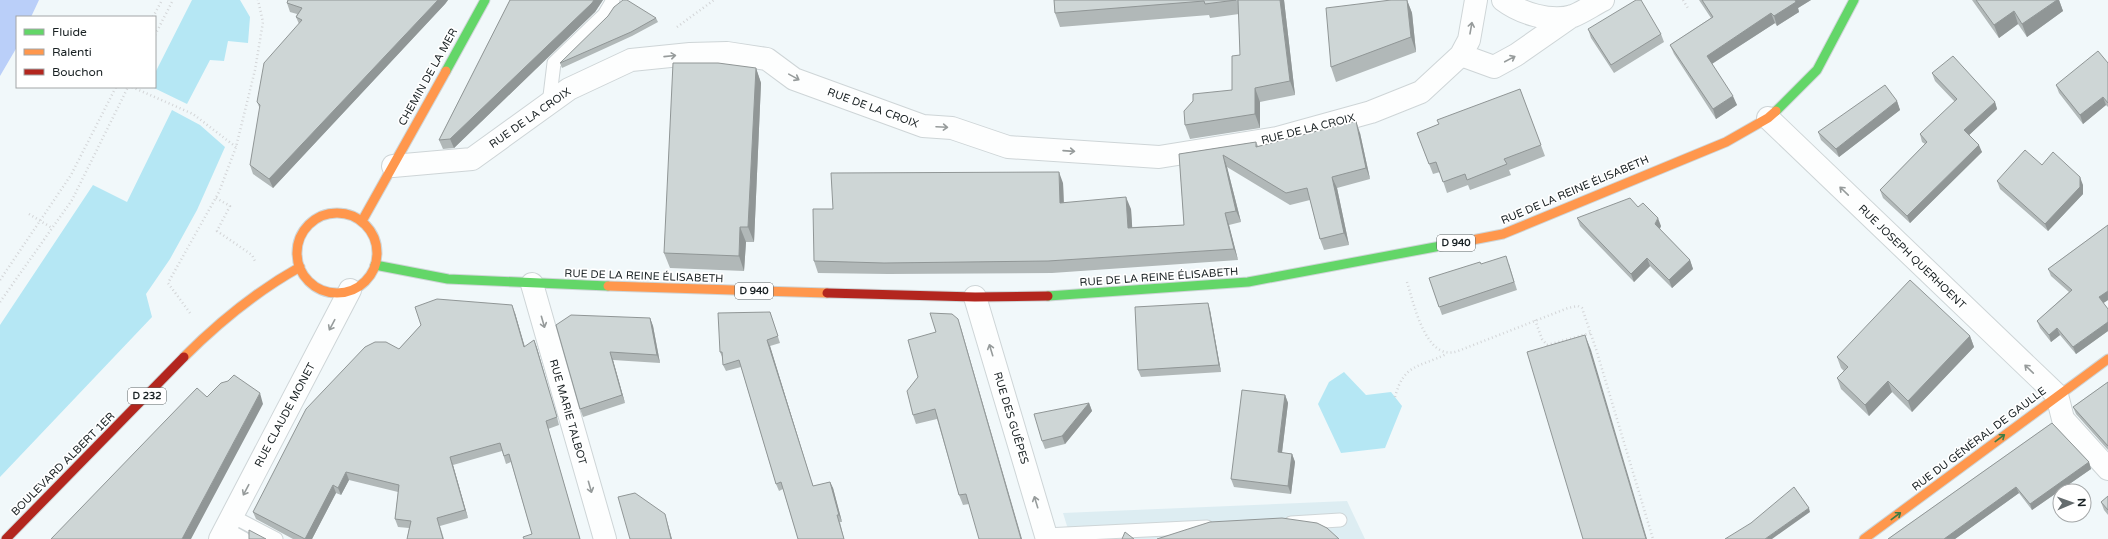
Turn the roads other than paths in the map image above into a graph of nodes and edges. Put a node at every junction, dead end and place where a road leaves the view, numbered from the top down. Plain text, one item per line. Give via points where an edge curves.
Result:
1 (484, 0) edge
2 (613, 0) edge
3 (1476, 0) edge
4 (1502, 0) edge
5 (1603, 0) edge
6 (1854, 0) edge
7 (1572, 16) junction
8 (1461, 55) junction
9 (549, 104) junction
10 (1768, 118) junction
11 (393, 166) junction
12 (362, 221) junction
13 (375, 265) junction
14 (300, 267) junction
15 (532, 284) junction
16 (350, 290) junction
17 (975, 297) junction
18 (2108, 359) edge
19 (2057, 395) junction
20 (2108, 469) edge
21 (1340, 520) dead end
22 (1278, 524) edge
23 (1224, 526) edge
24 (230, 531) edge
25 (1046, 537) edge
26 (6, 539) edge
27 (276, 539) edge
28 (605, 539) edge
29 (1864, 539) edge

1 - 11 main road, CHEMIN DE LA MER
2 - 9 lane via 604,15 554,63
8 -> 3 street, RUE DE LA CROIX via 1469,40
4 - 7 street via 1520,11 1551,17
5 - 7 street
6 - 10 main road, RUE DE LA REINE ÉLISABETH / D 940 via 1817,70
8 -> 7 street via 1494,67
9 -> 8 street, RUE DE LA CROIX via 570,89 631,60 727,53 767,59 794,79 923,126 952,128 1008,147 1159,157 1277,138 1371,112 1421,92
9 - 11 street, RUE DE LA CROIX via 472,159
10 - 17 main road, RUE DE LA REINE ÉLISABETH / D 940 via 1726,142 1503,234 1248,282 1035,297
19 -> 10 street, RUE JOSEPH QUERHOENT
11 - 12 main road, CHEMIN DE LA MER
12 - 13 main road via 375,241
12 - 14 main road via 352,215 340,213 329,213 313,221 302,234 298,244 297,256
13 - 15 main road, RUE DE LA REINE ÉLISABETH / D 940 via 448,279
13 - 16 main road via 370,276 361,285
14 - 16 main road via 305,276 320,289 330,292
14 - 26 main road, BOULEVARD ALBERT 1ER / D 232 via 268,285 206,335
15 - 17 main road, RUE DE LA REINE ÉLISABETH / D 940
15 -> 28 street, RUE MARIE TALBOT
16 -> 24 street, RUE CLAUDE MONET
25 -> 17 street, RUE DES GUÊPES
18 - 19 main road, RUE DU GÉNÉRAL DE GAULLE
19 - 20 street via 2063,419
29 -> 19 main road, RUE DU GÉNÉRAL DE GAULLE
21 - 22 lane
23 - 25 lane
24 - 27 lane

